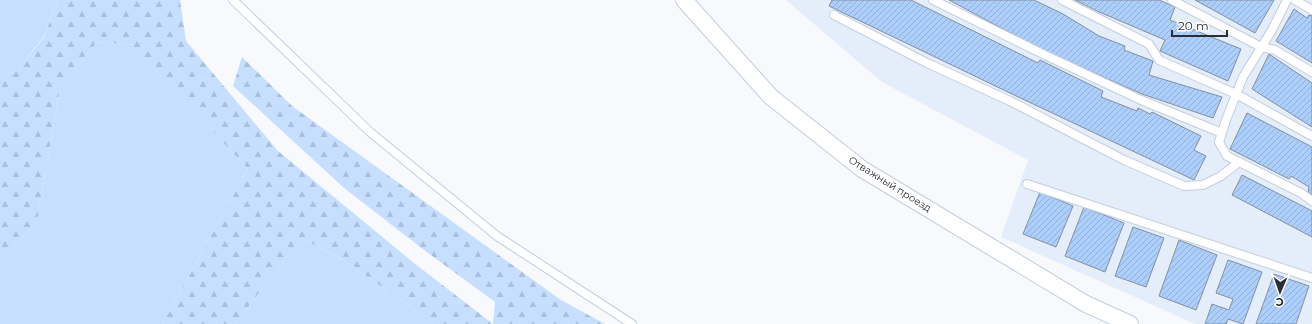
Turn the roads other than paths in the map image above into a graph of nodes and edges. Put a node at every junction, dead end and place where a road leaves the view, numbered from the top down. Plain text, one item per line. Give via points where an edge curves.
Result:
1 (233, 0) edge
2 (684, 0) edge
3 (933, 0) edge
4 (1062, 0) edge
5 (1172, 0) edge
6 (1287, 0) edge
7 (1295, 0) edge
8 (1312, 10) edge
9 (834, 15) dead end
10 (1262, 47) junction
11 (1312, 72) edge
12 (1236, 94) junction
13 (1222, 133) junction
14 (1312, 136) edge
15 (1239, 162) junction
16 (1027, 184) dead end
17 (1312, 201) edge
18 (1312, 278) edge
19 (632, 324) edge
20 (1130, 324) edge

1 - 19 lane via 370,132 497,236
2 - 20 street, Отважный проезд via 771,97 862,169 1086,304
3 - 13 lane via 1141,100
4 - 12 lane via 1149,44 1159,60
5 - 10 lane
6 - 10 lane
7 - 8 lane
9 - 15 lane via 1124,160 1184,186 1203,185 1221,176
10 - 11 lane via 1275,50
10 - 12 lane via 1243,77
12 - 13 lane
12 - 14 lane
13 - 15 lane via 1219,142 1227,156
15 - 17 lane
16 - 18 lane

